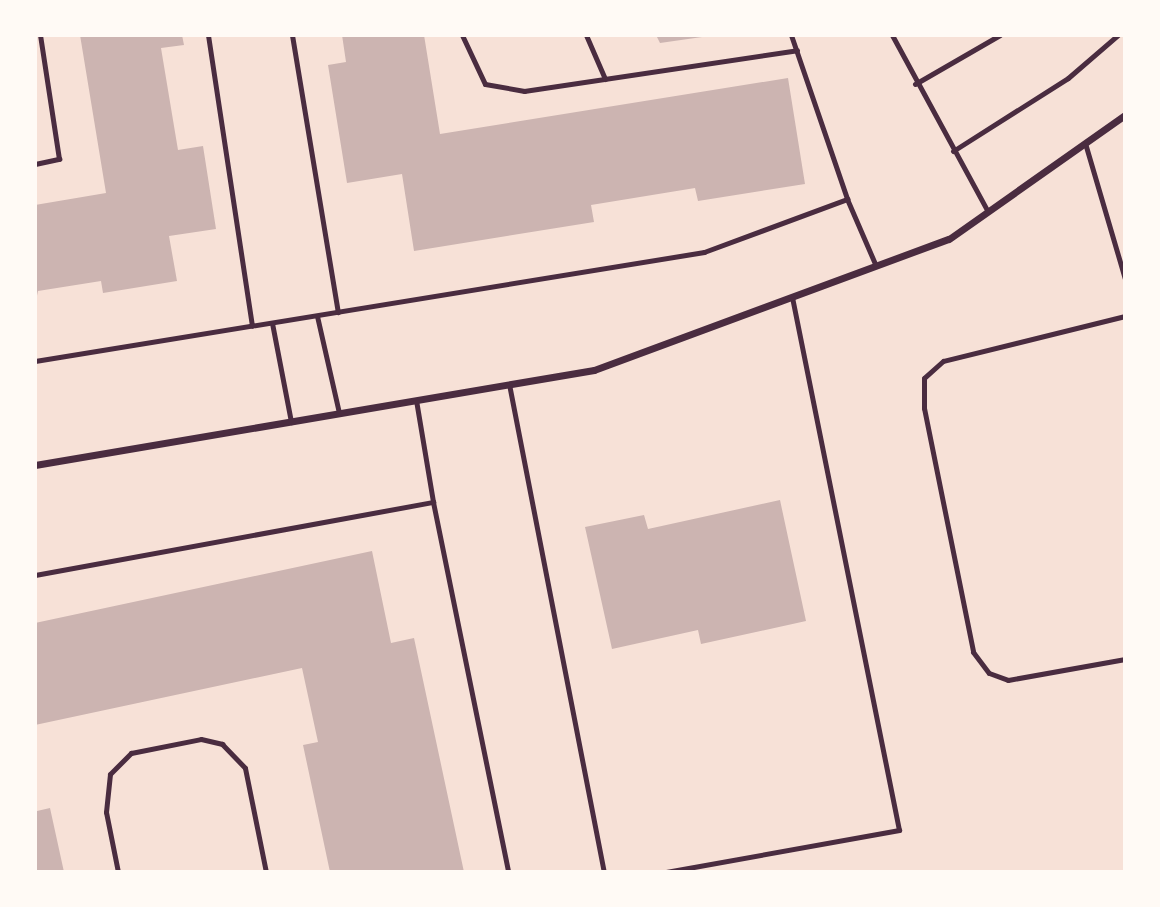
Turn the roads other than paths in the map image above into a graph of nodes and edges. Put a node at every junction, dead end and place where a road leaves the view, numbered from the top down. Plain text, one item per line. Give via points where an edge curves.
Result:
1 (40, 35) edge
2 (208, 35) edge
3 (292, 35) edge
4 (462, 35) edge
5 (586, 35) edge
6 (791, 35) edge
7 (892, 35) edge
8 (1000, 35) edge
9 (1118, 35) edge
10 (797, 50) junction
11 (605, 79) junction
12 (915, 84) junction
13 (1125, 115) edge
14 (1085, 143) junction
15 (953, 151) junction
16 (35, 164) edge
17 (847, 199) junction
18 (988, 212) junction
19 (876, 266) junction
20 (1125, 279) edge
21 (792, 297) junction
22 (338, 312) junction
23 (317, 316) junction
24 (1125, 316) edge
25 (272, 323) junction
26 (252, 326) junction
27 (35, 360) edge
28 (509, 384) junction
29 (415, 400) junction
30 (339, 413) junction
31 (291, 422) junction
32 (35, 465) edge
33 (433, 502) junction
34 (35, 575) edge
35 (1125, 659) edge
36 (118, 872) edge
37 (266, 872) edge
38 (508, 872) edge
39 (604, 872) edge
40 (666, 872) edge

1 - 16 lane via 59,159
2 - 26 lane
3 - 22 lane
4 - 11 lane via 485,84 524,91
5 - 11 lane
6 - 10 lane
7 - 12 lane
8 - 12 lane
9 - 15 lane via 1068,78
10 - 11 lane
10 - 17 lane
12 - 15 lane
13 - 14 street
14 - 18 street
14 - 20 lane
15 - 18 lane
17 - 19 lane
17 - 22 lane via 704,252
18 - 19 street via 949,239
19 - 21 street
21 - 28 street via 594,370
21 - 40 lane via 899,830
22 - 23 lane
23 - 25 lane
23 - 30 lane
24 - 35 lane via 943,361 924,379 923,408 973,652 989,673 1008,680
25 - 26 lane
25 - 31 lane
26 - 27 lane
28 - 29 street
28 - 39 lane
29 - 30 street
29 - 33 lane
30 - 31 street
31 - 32 street
33 - 34 lane
33 - 38 lane
36 - 37 lane via 106,812 110,774 131,753 201,739 222,744 245,768

